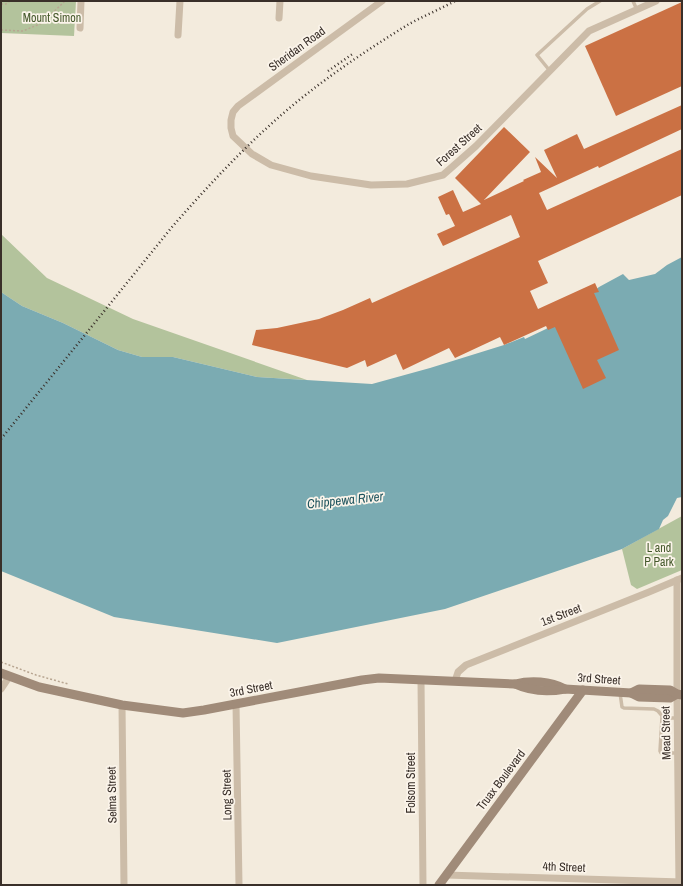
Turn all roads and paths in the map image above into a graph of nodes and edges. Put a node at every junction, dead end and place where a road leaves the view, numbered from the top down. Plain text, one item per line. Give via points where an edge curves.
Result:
1 (10, 1) edge
2 (65, 1) edge
3 (81, 1) edge
4 (180, 1) edge
5 (280, 1) edge
6 (382, 1) edge
7 (600, 1) edge
8 (633, 1) edge
9 (656, 1) edge
10 (1, 4) edge
11 (637, 10) junction
12 (279, 18) dead end
13 (80, 28) dead end
14 (1, 30) edge
15 (178, 36) dead end
16 (550, 71) junction
17 (231, 120) joint
18 (679, 579) edge
19 (1, 662) edge
20 (5, 675) edge
21 (421, 680) junction
22 (455, 681) junction
23 (70, 684) dead end
24 (1, 689) edge
25 (582, 690) junction
26 (619, 692) junction
27 (679, 694) edge
28 (236, 704) junction
29 (122, 705) junction
30 (662, 717) junction
31 (678, 718) junction
32 (678, 753) junction
33 (446, 875) junction
34 (680, 883) edge
35 (124, 885) edge
36 (239, 885) edge
37 (423, 885) edge
38 (439, 885) edge

1 - 10 path
2 - 14 path via 42,23 23,31
3 - 13 street
4 - 15 street
5 - 12 street
6 - 17 street, Sheridan Road via 238,106
7 - 16 lane via 587,9 537,55
8 - 11 lane
9 - 11 street, Forest Street
11 - 16 street, Forest Street via 589,31
16 - 17 street, Forest Street via 444,175 408,184 371,185 311,176 272,165 252,154 238,141 232,132
18 - 22 street, 1st Street via 466,665 458,672
18 - 27 street, Mead Street
19 - 23 path
20 - 24 street, 3rd Street
20 - 29 street, 3rd Street via 38,687
21 - 22 street, 3rd Street
21 - 28 street, 3rd Street via 362,680
21 - 37 street, Folsom Street
22 - 25 street, 3rd Street via 555,684 565,689
25 - 26 street, 3rd Street
25 - 33 street, Truax Boulevard
26 - 27 street, 3rd Street via 639,697 670,698
26 - 30 lane via 622,707 656,710
27 - 31 street, Mead Street
28 - 29 street, 3rd Street via 183,713
28 - 36 street, Long Street
29 - 35 street, Selma Street
30 - 31 lane
30 - 32 lane via 660,751
31 - 32 street, Mead Street
32 - 34 street, Mead Street
33 - 34 street, 4th Street
33 - 38 street, Truax Boulevard

